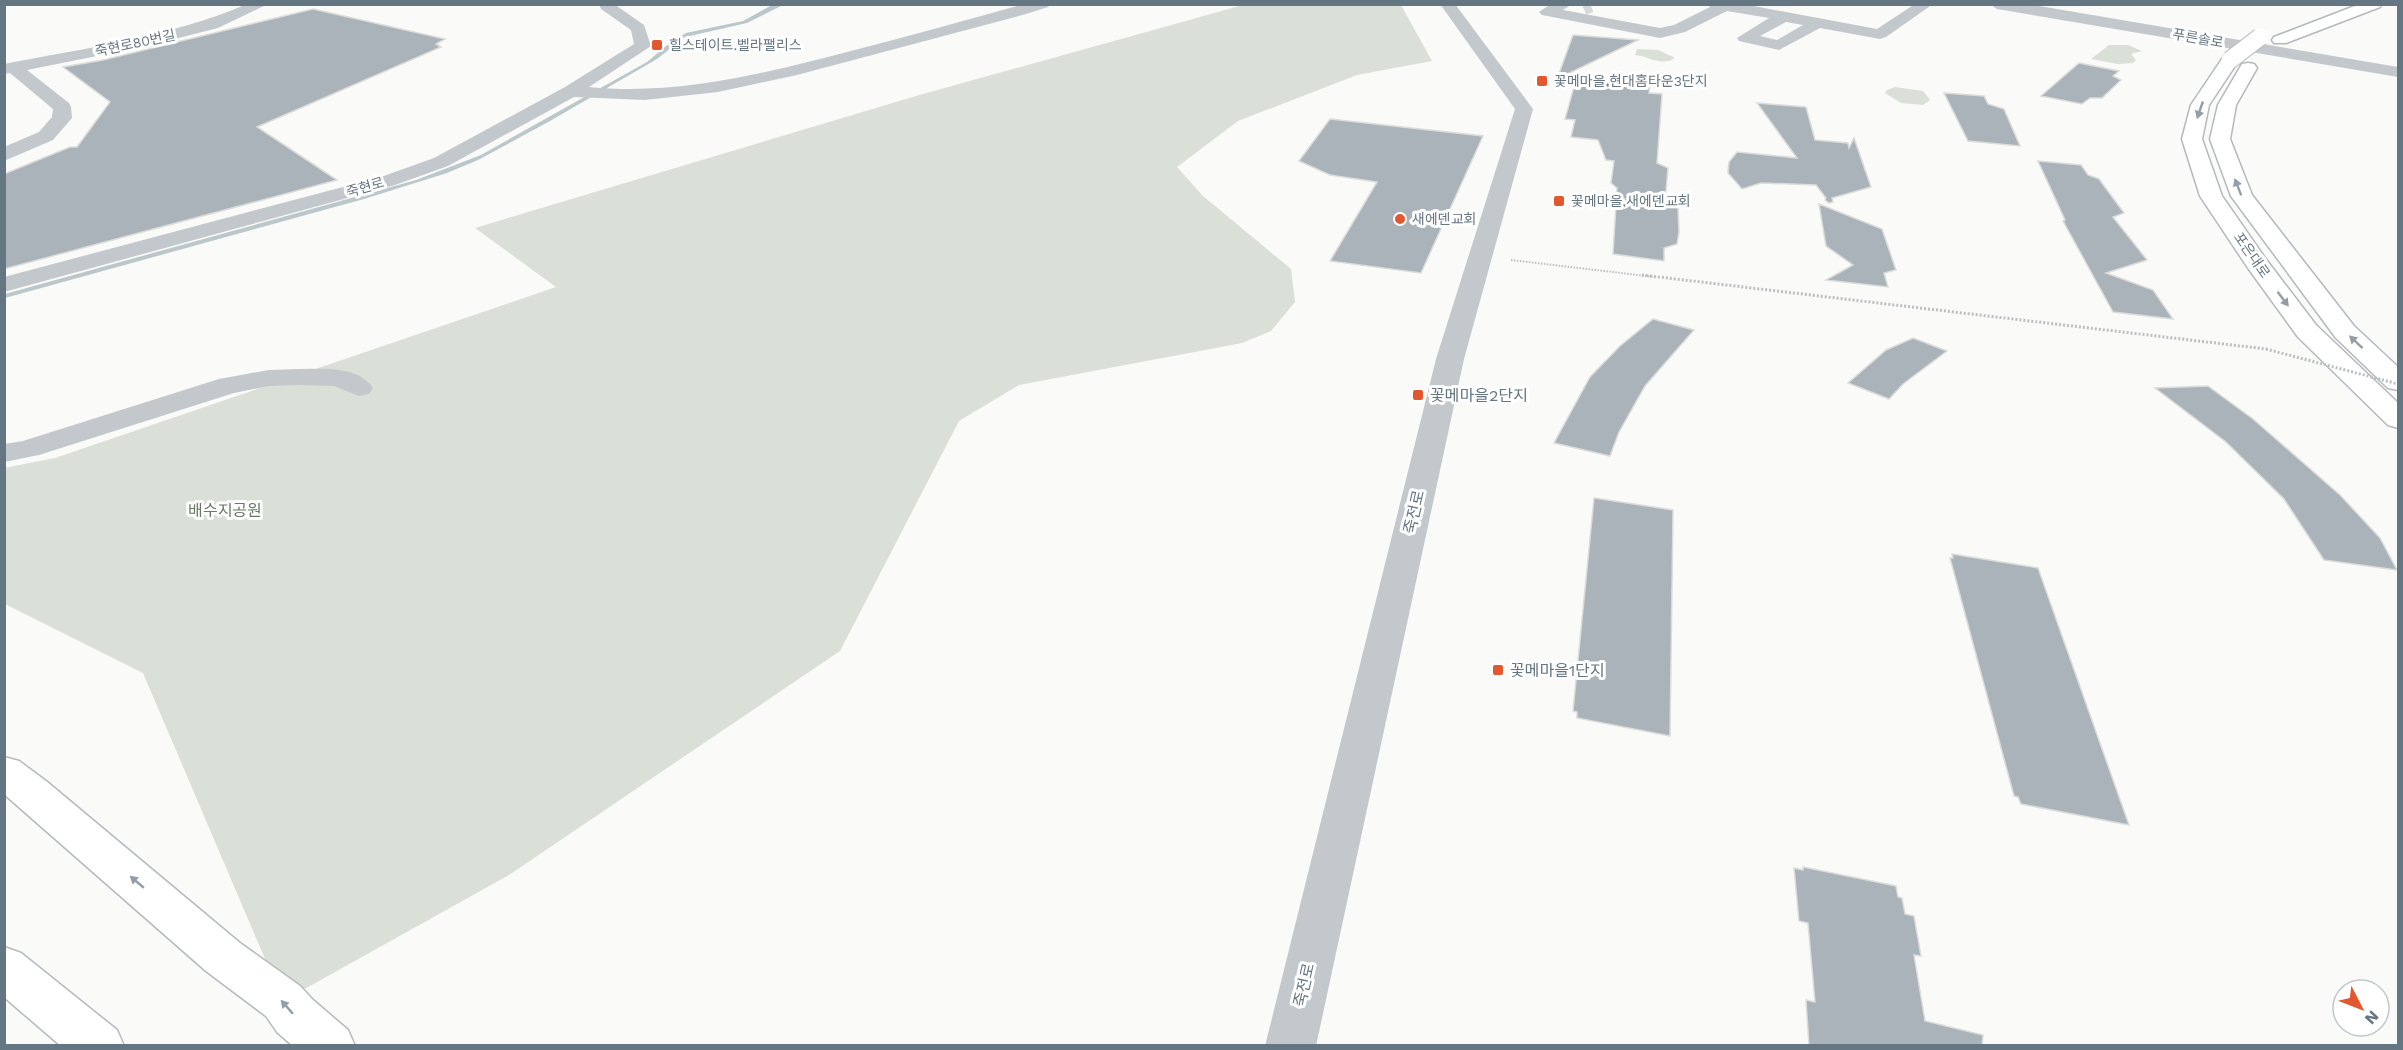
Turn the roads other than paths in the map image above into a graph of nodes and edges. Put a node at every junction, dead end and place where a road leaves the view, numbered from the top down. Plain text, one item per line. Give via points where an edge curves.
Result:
1 (261, 4) edge
2 (608, 4) edge
3 (994, 4) edge
4 (1043, 4) edge
5 (1447, 4) edge
6 (1926, 4) edge
7 (1997, 4) edge
8 (2343, 4) edge
9 (2375, 4) edge
10 (1720, 5) edge
11 (1583, 7) dead end
12 (1565, 10) edge
13 (1013, 13) junction
14 (1869, 16) dead end
15 (1783, 17) junction
16 (1817, 23) junction
17 (1849, 28) junction
18 (2240, 62) junction
19 (10, 69) edge
20 (2398, 72) edge
21 (586, 93) junction
22 (4, 155) edge
23 (4, 285) edge
24 (2398, 383) edge
25 (359, 388) dead end
26 (2398, 419) edge
27 (4, 453) edge
28 (4, 772) edge
29 (4, 968) edge
30 (99, 1046) edge
31 (330, 1046) edge
32 (1290, 1046) edge

1 - 19 street, 죽현로80번길 via 212,25
2 - 21 street, 죽현로 via 638,28 643,46
3 - 13 street
4 - 13 street
5 - 32 street, 죽전로 via 1524,110 1450,359
6 - 17 street via 1880,34
7 - 20 street, 푸른솔로
8 - 18 main road, bridge via 2260,37
9 - 18 main road via 2280,40
10 - 12 street via 1679,29 1660,33
10 - 15 street
11 - 12 street
13 - 21 street via 754,82 657,94
14 - 17 street
15 - 16 street
15 - 16 street via 1744,38 1779,45
16 - 17 street
24 -> 18 main road, 포은대로 via 2344,332 2242,196 2220,139
18 -> 26 main road, 포은대로 via 2200,105 2192,139 2211,196 2307,331
19 - 22 street via 62,106 62,118 46,136
21 - 23 street, 죽현로 via 441,162 388,181
25 - 27 street via 339,378 300,377 229,385 28,449
31 -> 28 main road via 283,1001 224,957
29 - 30 main road

